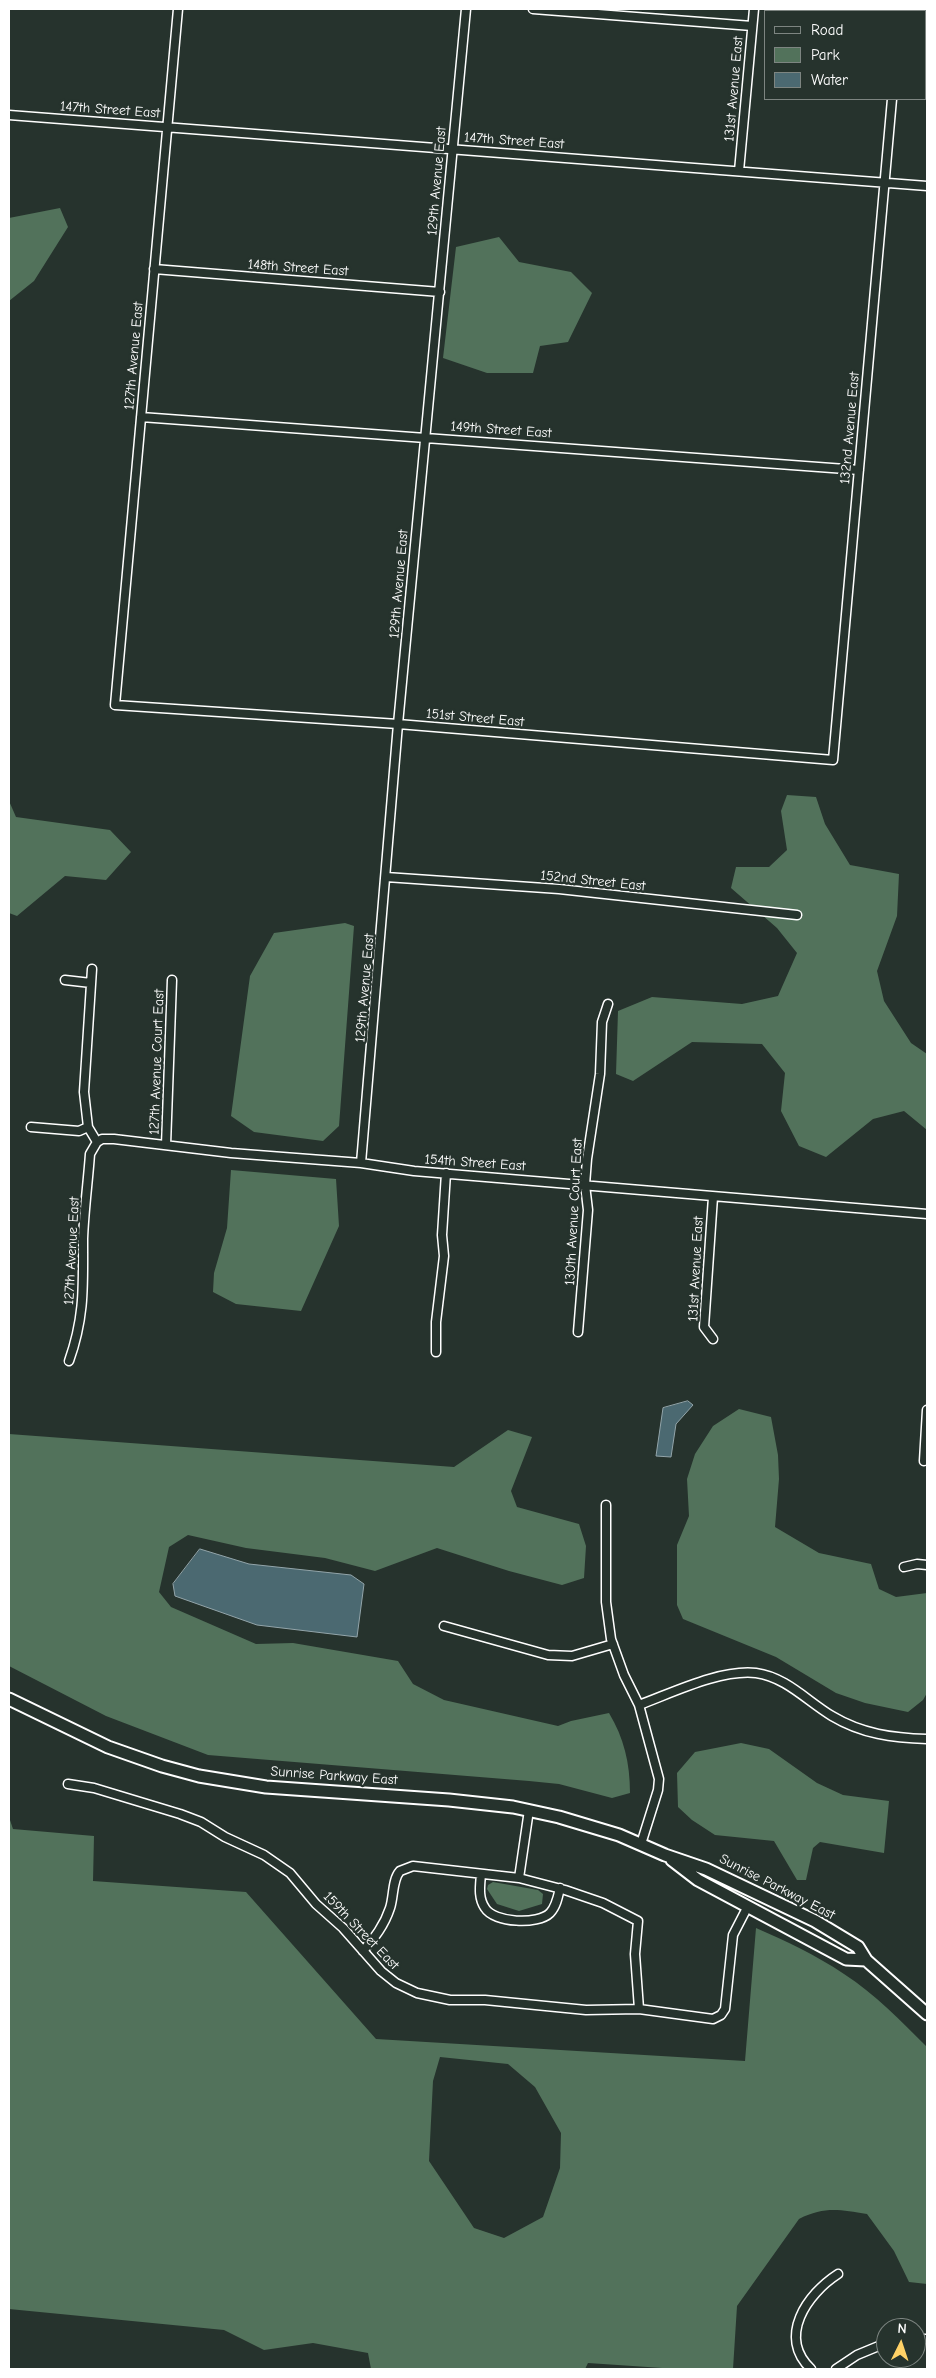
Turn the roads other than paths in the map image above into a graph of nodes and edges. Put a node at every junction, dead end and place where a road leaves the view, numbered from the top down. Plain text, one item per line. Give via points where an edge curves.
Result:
1 (178, 9) edge
2 (466, 9) edge
3 (533, 9) edge
4 (754, 9) edge
5 (752, 26) junction
6 (892, 100) edge
7 (9, 114) edge
8 (167, 127) junction
9 (452, 149) junction
10 (739, 171) junction
11 (884, 183) junction
12 (927, 186) edge
13 (154, 269) junction
14 (440, 292) junction
15 (141, 417) junction
16 (426, 437) junction
17 (858, 470) junction
18 (115, 705) joint
19 (398, 724) junction
20 (833, 760) joint
21 (386, 877) junction
22 (797, 915) dead end
23 (92, 968) dead end
24 (65, 980) dead end
25 (172, 980) dead end
26 (91, 983) junction
27 (608, 1004) dead end
28 (31, 1127) dead end
29 (88, 1127) junction
30 (97, 1142) junction
31 (166, 1145) junction
32 (361, 1162) junction
33 (446, 1173) junction
34 (585, 1185) junction
35 (713, 1198) junction
36 (927, 1214) edge
37 (578, 1332) dead end
38 (713, 1339) dead end
39 (436, 1352) dead end
40 (69, 1361) dead end
41 (927, 1410) edge
42 (924, 1461) dead end
43 (606, 1505) dead end
44 (927, 1565) edge
45 (904, 1567) dead end
46 (444, 1626) dead end
47 (613, 1644) junction
48 (9, 1698) edge
49 (639, 1705) junction
50 (927, 1739) edge
51 (68, 1784) dead end
52 (529, 1810) junction
53 (640, 1844) junction
54 (665, 1855) junction
55 (481, 1874) junction
56 (519, 1878) junction
57 (560, 1888) junction
58 (748, 1906) junction
59 (363, 1951) junction
60 (866, 1960) junction
61 (639, 2009) junction
62 (927, 2014) edge
63 (838, 2274) dead end
64 (876, 2347) edge
65 (810, 2369) edge
66 (836, 2369) edge

1 - 8 street, 127th Avenue East
2 - 9 street, 129th Avenue East
3 - 5 street
4 - 5 street, 131st Avenue East
5 - 10 street, 131st Avenue East
6 - 11 street, 132nd Avenue East
7 - 8 street, 147th Street East
8 - 9 street, 147th Street East
8 - 13 street, 127th Avenue East
9 - 10 street, 147th Street East
9 - 14 street, 129th Avenue East
10 - 11 street, 147th Street East
11 - 12 street, 147th Street East
11 - 17 street, 132nd Avenue East
13 - 14 street, 148th Street East
13 - 15 street, 127th Avenue East
14 - 16 street, 129th Avenue East
15 - 16 street, 149th Street East
15 - 18 street, 127th Avenue East
16 - 17 street, 149th Street East
16 - 19 street, 129th Avenue East
17 - 20 street, 132nd Avenue East
18 - 19 street, 151st Street East
19 - 20 street, 151st Street East
19 - 21 street, 129th Avenue East
21 - 22 street, 152nd Street East via 559,889
21 - 32 street, 129th Avenue East
23 - 26 street
24 - 26 street
25 - 31 street, 127th Avenue Court East
26 - 29 street via 84,1092
27 - 34 street, 130th Avenue Court East via 602,1022 600,1074
28 - 29 street via 78,1131
29 - 30 street
30 - 31 street, 154th Street East via 114,1139
30 - 40 street, 127th Avenue East via 90,1154 81,1320
31 - 32 street, 154th Street East
32 - 33 street, 154th Street East
33 - 34 street, 154th Street East
33 - 39 street via 442,1235 444,1256
34 - 35 street, 154th Street East
34 - 37 street, 130th Avenue Court East via 588,1210
35 - 36 street, 154th Street East
35 - 38 street, 131st Avenue East via 704,1327
41 - 42 street
43 - 47 street via 606,1602
44 - 45 street
46 - 47 street via 548,1655 572,1656
47 - 49 street
48 - 52 street, Sunrise Parkway East via 108,1747 199,1776 266,1786 449,1800
49 - 50 street via 712,1678 756,1673 779,1680 833,1716 874,1735
49 - 53 street via 659,1779
51 - 59 street, 159th Street East via 94,1788 180,1814 264,1855 290,1873
52 - 53 street, Sunrise Parkway East via 590,1825
52 - 56 street
53 - 54 street, Sunrise Parkway East
54 - 58 street, Sunrise Parkway East via 698,1880
54 - 60 street, Sunrise Parkway East via 706,1869 816,1921 858,1947
55 - 56 street
55 - 57 street via 480,1894 486,1910 511,1920 541,1920 555,1906
55 - 59 street via 413,1866 400,1870 380,1931
56 - 57 street
57 - 61 street via 603,1903 638,1921 635,1954
58 - 60 street, Sunrise Parkway East via 846,1958
58 - 61 street, 159th Street East via 733,1935 727,2000 721,2015 704,2019
59 - 61 street, 159th Street East via 396,1983 431,1998 586,2010
60 - 62 street, Sunrise Parkway East
63 - 65 street via 824,2283 799,2318 796,2343
64 - 66 street

